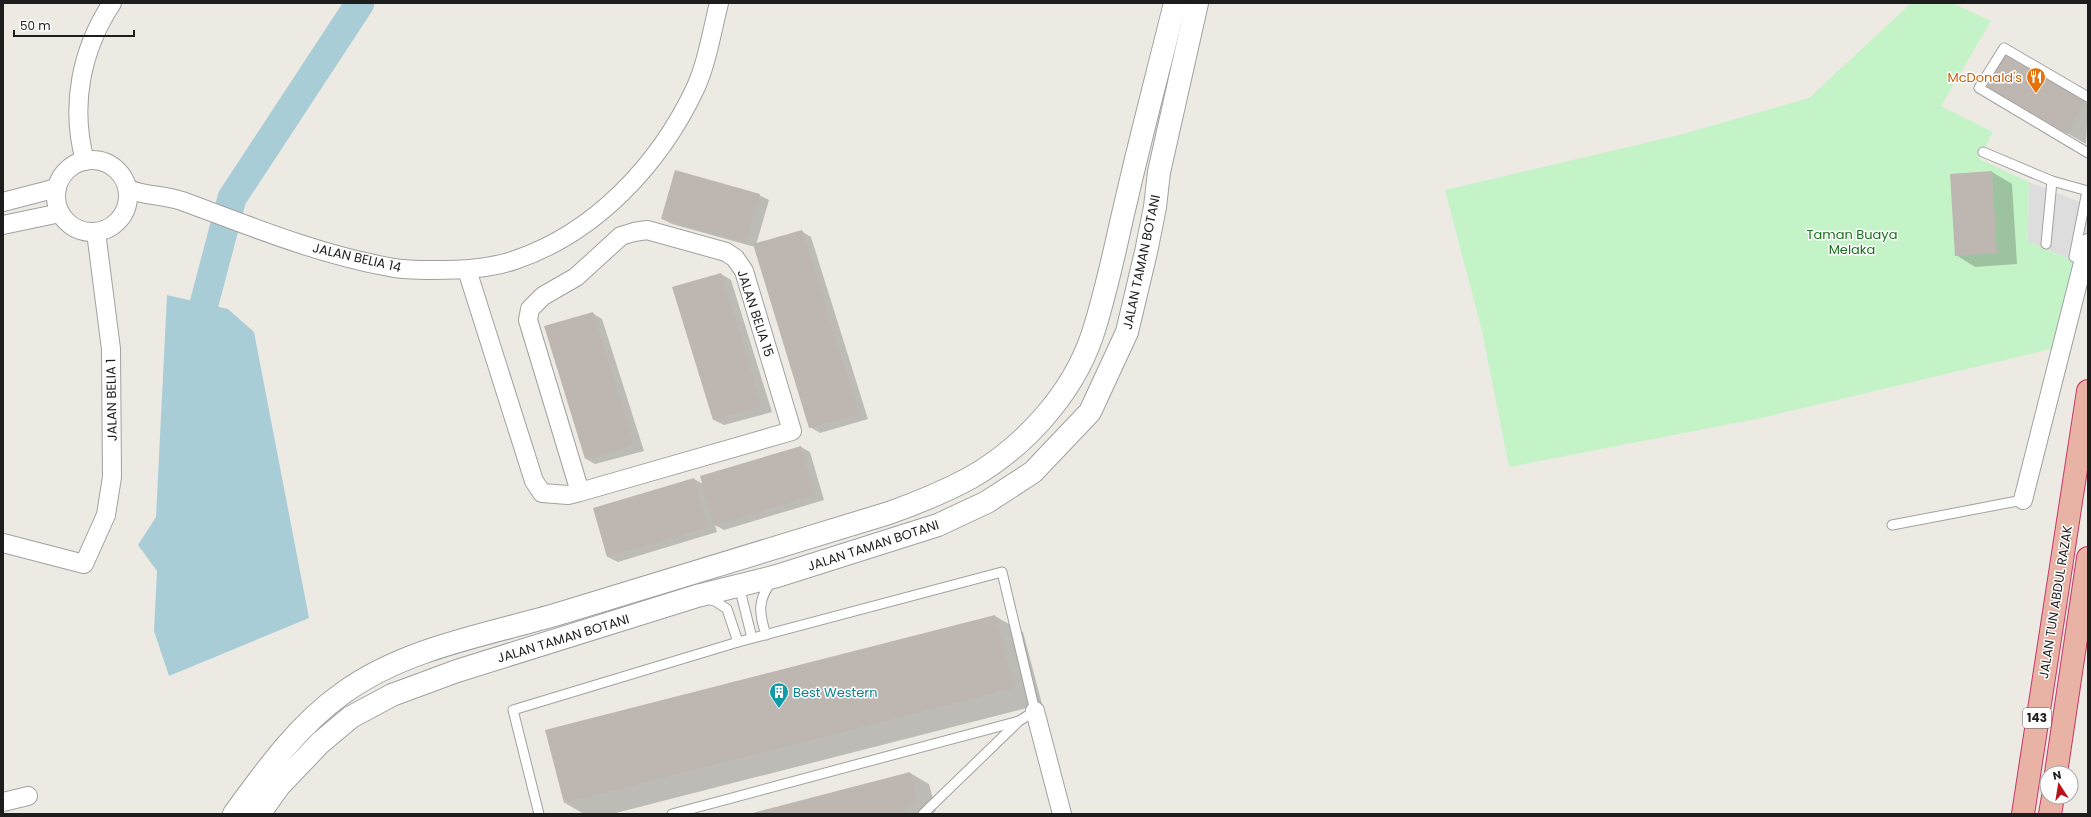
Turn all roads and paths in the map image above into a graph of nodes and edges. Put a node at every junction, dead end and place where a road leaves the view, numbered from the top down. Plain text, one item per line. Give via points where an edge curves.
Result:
1 (112, 3) edge
2 (719, 3) edge
3 (1175, 3) edge
4 (1197, 3) edge
5 (2088, 97) edge
6 (1982, 152) dead end
7 (2088, 153) edge
8 (85, 161) junction
9 (2052, 181) junction
10 (57, 188) junction
11 (128, 189) junction
12 (2088, 191) edge
13 (3, 202) edge
14 (60, 212) junction
15 (3, 225) edge
16 (96, 232) junction
17 (2088, 243) edge
18 (2046, 244) dead end
19 (2074, 257) dead end
20 (467, 270) junction
21 (2088, 391) edge
22 (580, 492) junction
23 (2023, 500) joint
24 (1892, 525) dead end
25 (3, 543) edge
26 (2088, 558) edge
27 (689, 575) junction
28 (777, 576) junction
29 (739, 586) junction
30 (697, 596) junction
31 (766, 635) junction
32 (752, 638) junction
33 (738, 642) junction
34 (1035, 711) junction
35 (1019, 721) junction
36 (2057, 765) edge
37 (28, 796) dead end
38 (3, 802) edge
39 (234, 814) edge
40 (259, 814) edge
41 (539, 814) edge
42 (672, 814) edge
43 (923, 814) edge
44 (1062, 814) edge
45 (2023, 814) edge

1 - 8 street via 92,37 81,75 78,117 79,138
2 - 20 street, JALAN BELIA 14 via 696,88 668,137 645,168 580,228 558,241 514,260
3 - 27 street, JALAN TAMAN BOTANI via 1092,337 1068,383 1042,419 991,464 970,478 921,501 890,513
4 - 28 street, JALAN TAMAN BOTANI via 1159,172 1148,245 1127,332 1090,412 1033,472 986,502 938,525
5 - 7 lane via 2004,48 1979,88
6 - 9 lane
8 - 10 street via 67,170
8 - 11 street via 107,163 124,178
9 - 12 lane
9 - 18 lane
10 - 13 street
10 - 14 street
11 - 16 street via 125,212 118,222
11 - 20 street, JALAN BELIA 14 via 180,200 269,235 390,268
12 - 19 lane
14 - 15 street
14 - 16 street via 75,228
16 - 25 street, JALAN BELIA 1 via 111,349 112,477 106,515 84,564
17 - 23 street
20 - 22 street, JALAN BELIA 15 via 534,481 542,492 568,495
21 - 45 highway, JALAN TUN ABDUL RAZAK / 143
22 - 22 street, JALAN BELIA 15 via 792,432 744,271 735,258 726,252 647,230 634,232 621,236 576,278 543,296 530,309 528,320
23 - 24 lane
26 - 36 highway, JALAN TUN ABDUL RAZAK / 143
27 - 29 street via 717,576
27 - 39 street, JALAN TAMAN BOTANI via 425,652 366,678 326,706 299,732
28 - 29 street, JALAN TAMAN BOTANI
28 - 31 lane via 763,592 760,612
29 - 30 street, JALAN TAMAN BOTANI
29 - 32 lane
30 - 33 lane via 714,601 727,609
30 - 40 street, JALAN TAMAN BOTANI via 456,671 392,695 351,717 320,743 279,786
31 - 32 lane
31 - 34 lane via 1002,572
32 - 33 lane
33 - 41 lane via 513,710
34 - 35 lane
34 - 44 street
35 - 42 lane
35 - 43 lane
37 - 38 street

